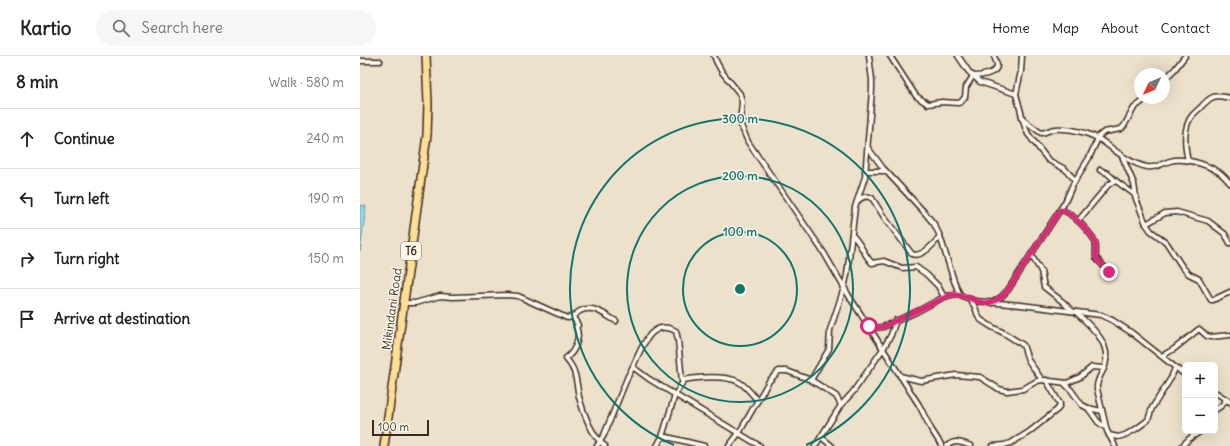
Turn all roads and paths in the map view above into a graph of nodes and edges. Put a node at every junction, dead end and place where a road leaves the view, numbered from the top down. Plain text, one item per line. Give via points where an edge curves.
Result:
1 (426, 56) edge
2 (714, 56) edge
3 (869, 56) edge
4 (890, 56) edge
5 (958, 56) edge
6 (994, 56) edge
7 (1022, 56) edge
8 (1185, 56) edge
9 (360, 61) edge
10 (380, 61) dead end
11 (1170, 74) edge
12 (974, 76) junction
13 (1016, 94) junction
14 (1230, 98) edge
15 (1139, 104) edge
16 (1022, 118) junction
17 (1098, 139) junction
18 (868, 148) junction
19 (1122, 156) junction
20 (1188, 161) junction
21 (885, 170) junction
22 (1100, 170) dead end
23 (866, 171) junction
24 (1075, 180) junction
25 (1116, 181) junction
26 (1230, 183) edge
27 (1136, 197) junction
28 (856, 202) junction
29 (1060, 210) junction
30 (1078, 221) junction
31 (1146, 224) junction
32 (852, 235) junction
33 (940, 236) junction
34 (1230, 243) edge
35 (1031, 254) junction
36 (1109, 272) dead end
37 (844, 288) junction
38 (1230, 292) edge
39 (960, 295) junction
40 (944, 297) junction
41 (970, 299) junction
42 (404, 303) junction
43 (991, 303) junction
44 (1074, 312) junction
45 (573, 316) junction
46 (896, 320) junction
47 (616, 321) dead end
48 (869, 326) junction
49 (1230, 335) edge
50 (883, 349) junction
51 (1162, 356) junction
52 (634, 368) junction
53 (1104, 368) junction
54 (1175, 368) junction
55 (1182, 373) edge
56 (900, 376) junction
57 (811, 380) junction
58 (1044, 380) junction
59 (682, 381) junction
60 (1064, 383) junction
61 (1218, 394) edge
62 (675, 395) junction
63 (757, 400) junction
64 (1228, 400) edge
65 (842, 405) junction
66 (1088, 408) junction
67 (1218, 408) edge
68 (1102, 411) junction
69 (1105, 427) junction
70 (739, 433) junction
71 (1197, 434) edge
72 (1109, 435) junction
73 (662, 437) junction
74 (821, 437) junction
75 (599, 441) junction
76 (384, 446) edge
77 (597, 446) edge
78 (605, 446) edge
79 (657, 446) edge
80 (704, 446) edge
81 (729, 446) edge
82 (760, 446) edge
83 (815, 446) edge
84 (832, 446) edge
85 (942, 446) edge
86 (947, 446) edge
87 (971, 446) edge
88 (993, 446) edge
89 (1115, 446) edge
90 (1182, 446) edge

1 - 42 highway, Mikindani Road / T6 via 427,135
2 - 37 street via 722,72 740,94 740,123 748,142 813,235
3 - 18 street via 872,80
4 - 12 street via 917,97 928,104 958,104 965,97 966,87
5 - 12 street
6 - 12 street via 997,65 995,70
7 - 13 street
8 - 11 street
9 - 10 street
12 - 13 street via 982,83
13 - 16 street
14 - 20 street via 1219,95 1209,98 1191,117 1186,134
15 - 17 street via 1121,129 1102,133
16 - 17 street via 1041,133 1054,128 1077,131
16 - 24 street via 1028,134 1046,158 1060,165
17 - 19 street
17 - 24 street
18 - 21 street
18 - 23 street
19 - 20 street via 1150,167 1177,160
19 - 27 street via 1134,184
20 - 26 street via 1218,171
21 - 23 street
21 - 33 street via 925,213
22 - 25 street via 1108,173
23 - 28 street
24 - 29 street
25 - 27 street
25 - 30 street via 1109,184
27 - 31 street
28 - 32 street
28 - 33 street via 863,197 872,198 895,233 915,256 932,245
29 - 30 street via 1067,211
29 - 35 street
30 - 36 street via 1094,240 1097,260
31 - 34 street via 1165,213 1177,212 1208,221 1225,234
31 - 38 street via 1155,235 1166,242 1185,271 1199,279 1211,300
32 - 37 street
32 - 40 street via 859,241 872,263 884,260 902,268 916,268 936,284
33 - 39 street
35 - 43 street via 1008,290
35 - 44 street via 1041,271 1044,287
37 - 48 street
37 - 57 street via 830,330 829,349
39 - 40 street
39 - 41 street
40 - 46 street
41 - 43 street
41 - 58 street via 981,320 1023,346 1028,360
42 - 45 street via 416,303 440,296 507,295 518,296 567,318
42 - 76 highway, Mikindani Road / T6
43 - 44 street
44 - 51 street via 1101,315 1112,320
44 - 53 street via 1104,343
45 - 47 street via 583,310 592,309
45 - 75 street via 578,325 577,340 575,349 566,358 575,370 587,420
46 - 48 street via 883,327
46 - 50 street
48 - 50 street
49 - 51 street via 1210,337 1199,329
50 - 56 street
50 - 65 street
51 - 54 street
52 - 59 street via 648,336 659,328 674,330 678,340
52 - 62 street
52 - 75 street via 628,376 604,436
53 - 60 street via 1092,367 1078,378
53 - 68 street via 1096,384
54 - 55 street
54 - 72 street via 1148,420 1125,435
56 - 58 street via 921,381 950,375 980,377 1007,391 1023,389
56 - 85 street
57 - 63 street via 787,371 779,371
57 - 65 street via 836,396
58 - 60 street
58 - 88 street via 1060,404 1058,409 1029,432 1004,445
59 - 62 street
59 - 63 street via 728,378 740,382
60 - 66 street via 1080,403
61 - 64 street
62 - 70 street
62 - 73 street
63 - 70 street
64 - 67 street
65 - 74 street
66 - 68 street
66 - 69 street
68 - 69 street
69 - 72 street
70 - 81 street
70 - 82 street
71 - 90 street
72 - 89 street
73 - 79 street
73 - 80 street
74 - 83 street
74 - 84 street
75 - 77 street
75 - 78 street
86 - 87 street via 956,442

